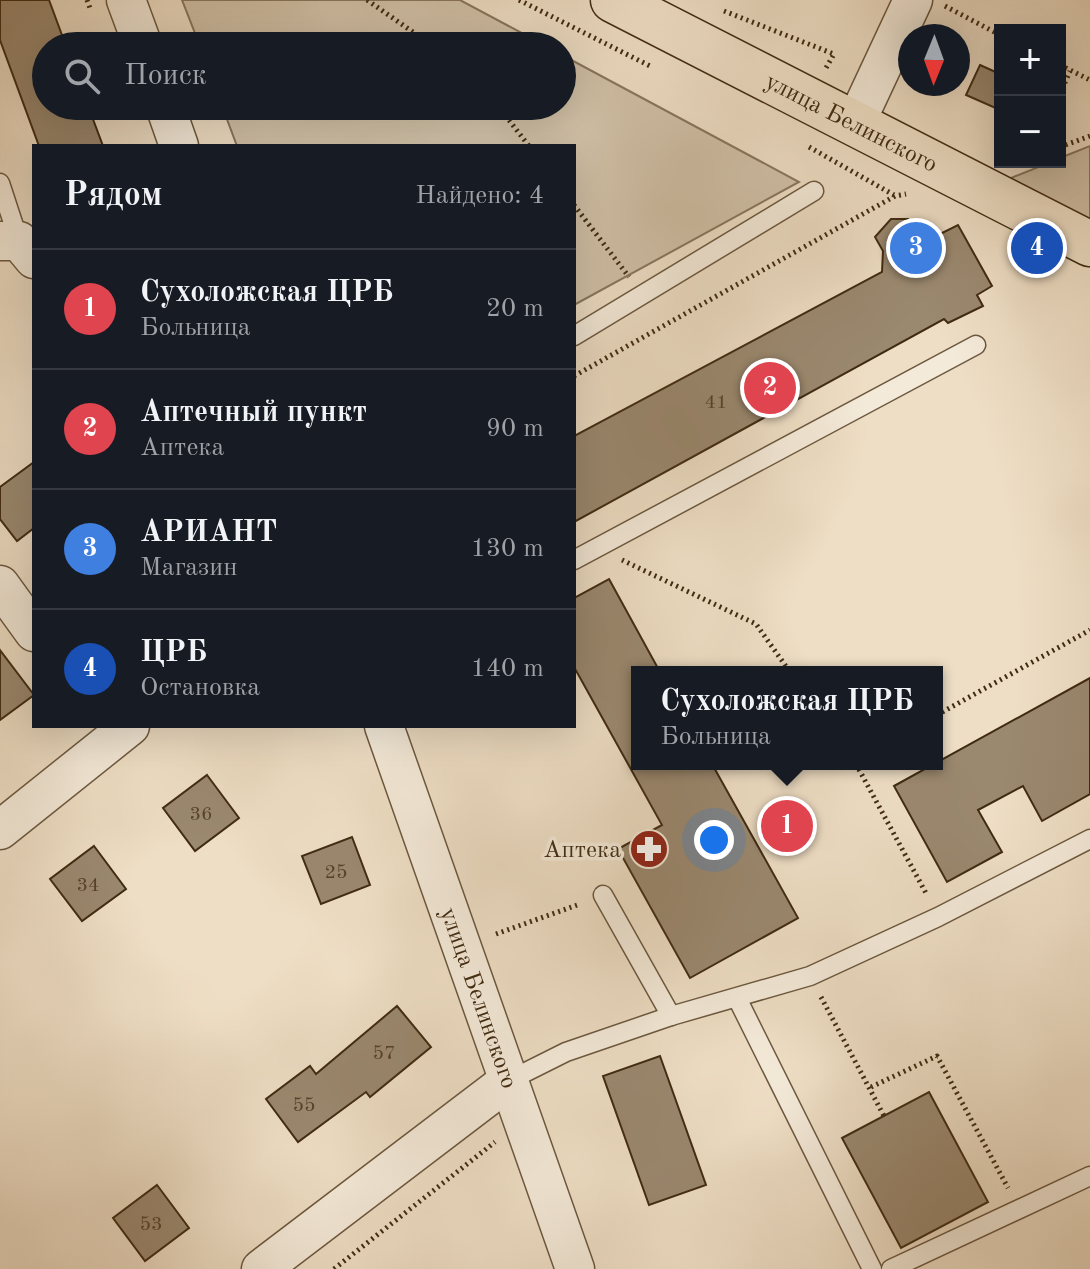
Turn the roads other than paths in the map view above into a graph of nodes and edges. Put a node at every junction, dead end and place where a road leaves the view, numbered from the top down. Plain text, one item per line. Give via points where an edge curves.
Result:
1 (126, 0) edge
2 (613, 0) edge
3 (913, 0) edge
4 (138, 32) edge
5 (170, 120) edge
6 (856, 122) junction
7 (178, 144) edge
8 (0, 183) edge
9 (814, 191) dead end
10 (1090, 244) edge
11 (18, 247) edge
12 (576, 335) edge
13 (976, 345) dead end
14 (576, 559) edge
15 (0, 585) edge
16 (32, 629) edge
17 (385, 728) edge
18 (115, 731) edge
19 (0, 830) edge
20 (1090, 839) edge
21 (603, 895) road end
22 (737, 998) junction
23 (671, 1016) junction
24 (508, 1081) junction
25 (1090, 1176) edge
26 (261, 1269) edge
27 (575, 1269) edge
28 (872, 1269) edge
29 (891, 1269) edge

1 - 4 street
2 - 6 main road, улица Белинского
3 - 6 street
5 - 7 street
6 - 10 main road, улица Белинского
8 - 11 lane
9 - 12 lane
13 - 14 lane
15 - 16 street
17 - 24 street, улица Белинского
18 - 19 street
20 - 22 lane via 810,976
21 - 23 lane
22 - 23 lane
22 - 28 lane
23 - 24 lane via 566,1052
24 - 26 street
24 - 27 street, улица Белинского
25 - 29 lane

